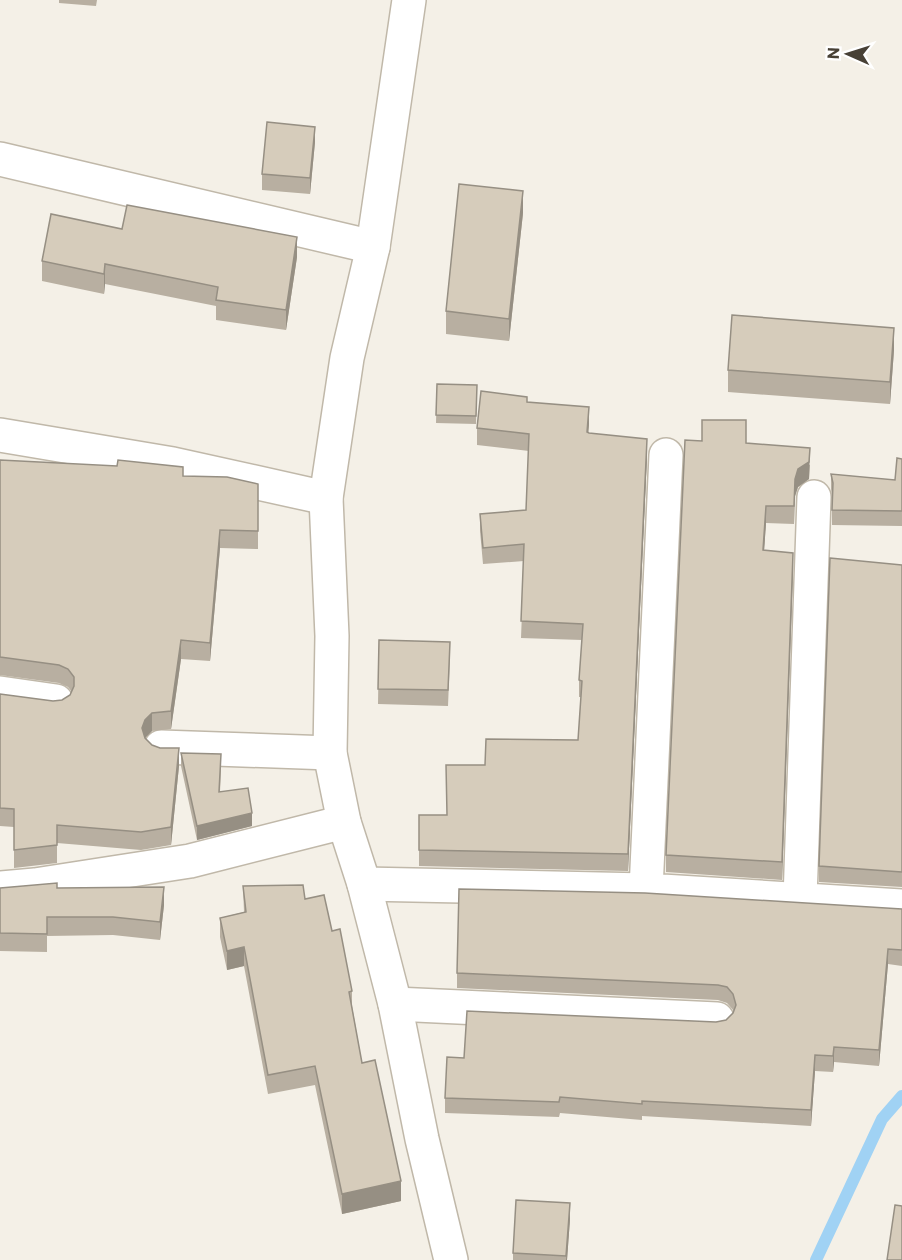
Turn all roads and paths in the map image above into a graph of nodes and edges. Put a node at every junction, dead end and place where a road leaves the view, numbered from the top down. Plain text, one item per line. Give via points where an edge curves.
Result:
1 (409, 0) edge
2 (0, 159) edge
3 (373, 247) junction
4 (0, 435) edge
5 (666, 455) dead end
6 (814, 497) dead end
7 (326, 498) junction
8 (0, 693) edge
9 (56, 701) edge
10 (161, 747) edge
11 (330, 753) junction
12 (344, 822) junction
13 (364, 884) junction
14 (0, 888) edge
15 (646, 890) junction
16 (800, 899) junction
17 (902, 906) edge
18 (395, 1004) junction
19 (717, 1019) edge
20 (451, 1260) edge

1 - 3 street
2 - 3 street
3 - 7 street via 347,358
4 - 7 street via 173,464
5 - 15 street
6 - 16 street
7 - 11 street via 332,636
8 - 9 street
10 - 11 street
11 - 12 street
12 - 13 street
12 - 14 street via 190,861
13 - 15 street
13 - 18 street
15 - 16 street
16 - 17 street
18 - 19 street
18 - 20 street

